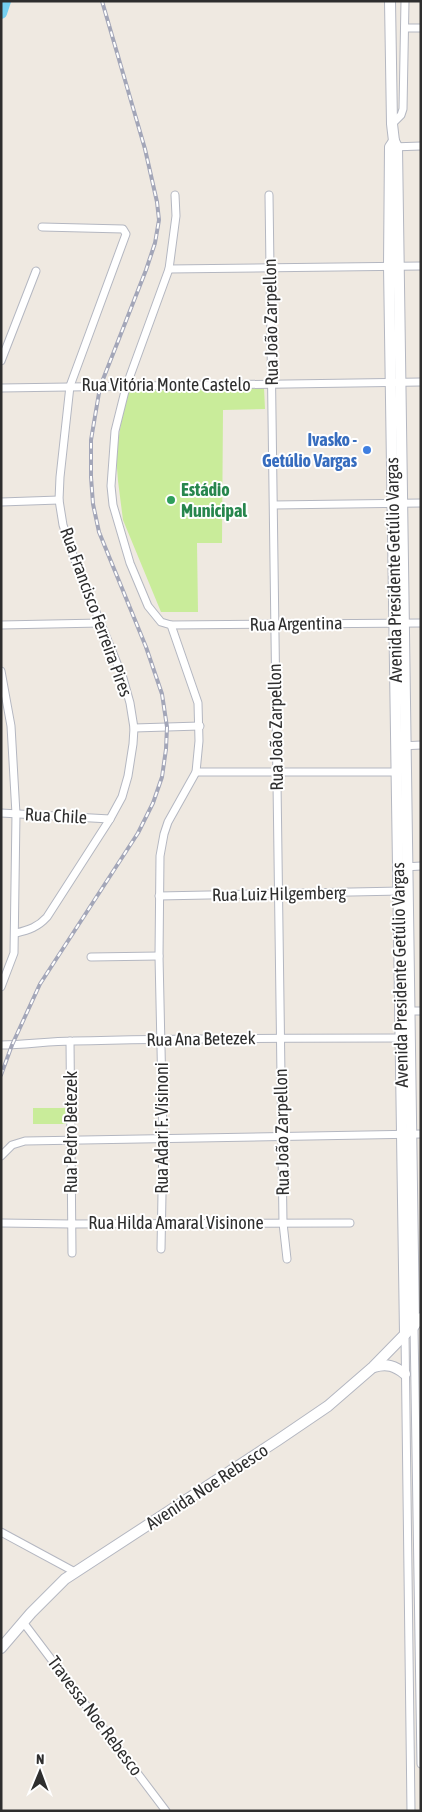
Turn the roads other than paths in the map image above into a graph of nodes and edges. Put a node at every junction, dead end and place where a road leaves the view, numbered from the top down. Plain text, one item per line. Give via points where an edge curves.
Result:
1 (390, 1) edge
2 (405, 1) edge
3 (405, 28) junction
4 (421, 28) edge
5 (392, 124) junction
6 (393, 145) junction
7 (421, 146) edge
8 (175, 195) dead end
9 (269, 195) dead end
10 (42, 227) dead end
11 (394, 266) junction
12 (421, 266) edge
13 (169, 269) junction
14 (271, 269) junction
15 (36, 272) dead end
16 (1, 361) edge
17 (421, 382) edge
18 (395, 383) junction
19 (272, 384) junction
20 (70, 386) junction
21 (126, 387) junction
22 (1, 388) edge
23 (59, 500) junction
24 (1, 502) edge
25 (397, 502) junction
26 (421, 503) edge
27 (274, 505) junction
28 (101, 623) junction
29 (399, 623) junction
30 (421, 623) edge
31 (275, 624) junction
32 (1, 625) edge
33 (171, 625) junction
34 (1, 671) edge
35 (200, 726) junction
36 (134, 728) junction
37 (401, 746) junction
38 (421, 746) edge
39 (196, 772) junction
40 (397, 772) junction
41 (277, 773) junction
42 (1, 813) edge
43 (16, 814) junction
44 (110, 819) junction
45 (421, 866) edge
46 (403, 867) junction
47 (403, 891) junction
48 (279, 894) junction
49 (159, 896) junction
50 (16, 933) junction
51 (159, 956) junction
52 (91, 957) dead end
53 (4, 969) edge
54 (1, 987) edge
55 (421, 1011) edge
56 (405, 1012) junction
57 (281, 1037) junction
58 (405, 1038) junction
59 (161, 1039) junction
60 (70, 1041) junction
61 (1, 1045) edge
62 (411, 1134) edge
63 (282, 1136) junction
64 (163, 1139) junction
65 (70, 1140) junction
66 (1, 1156) edge
67 (1, 1223) edge
68 (283, 1223) junction
69 (350, 1223) dead end
70 (71, 1224) junction
71 (163, 1224) junction
72 (161, 1249) dead end
73 (72, 1253) dead end
74 (287, 1259) dead end
75 (417, 1322) edge
76 (405, 1334) junction
77 (373, 1367) junction
78 (405, 1374) junction
79 (416, 1477) junction
80 (406, 1478) junction
81 (1, 1532) edge
82 (75, 1572) junction
83 (23, 1622) junction
84 (1, 1648) edge
85 (421, 1764) edge
86 (166, 1811) edge
87 (411, 1811) edge

1 - 5 main road, Avenida Presidente Getúlio Vargas
2 - 3 street
3 - 4 street
3 - 5 street via 403,109
5 - 6 main road, Avenida Presidente Getúlio Vargas
6 - 7 street
6 - 11 main road, Avenida Presidente Getúlio Vargas
8 - 13 street via 176,216
9 - 14 street, Rua João Zarpellon
10 - 20 street, Rua Francisco Ferreira Pires via 123,229 126,234
11 - 12 street
11 - 14 street
11 - 18 main road, Avenida Presidente Getúlio Vargas
13 - 14 street
13 - 21 street
14 - 19 street, Rua João Zarpellon
15 - 16 street
17 - 18 street, Rua Vitória Monte Castelo
18 - 19 street, Rua Vitória Monte Castelo
18 - 25 main road, Avenida Presidente Getúlio Vargas
19 - 21 street, Rua Vitória Monte Castelo
19 - 27 street, Rua João Zarpellon
20 - 21 street, Rua Vitória Monte Castelo
20 - 22 street, Rua Vitória Monte Castelo
20 - 23 street, Rua Francisco Ferreira Pires
21 - 33 street via 112,458 113,505 130,563 148,606 162,622
23 - 24 street
23 - 28 street, Rua Francisco Ferreira Pires via 74,558
25 - 26 street
25 - 27 street
25 - 29 main road, Avenida Presidente Getúlio Vargas
27 - 31 street, Rua João Zarpellon
28 - 32 street
28 - 36 street, Rua Francisco Ferreira Pires via 123,678
29 - 30 street, Rua Argentina
29 - 31 street, Rua Argentina
29 - 37 main road, Avenida Presidente Getúlio Vargas
31 - 33 street, Rua Argentina
31 - 41 street, Rua João Zarpellon
33 - 35 street via 195,690
34 - 43 street via 11,726
35 - 36 street
35 - 39 street
36 - 44 street, Rua Francisco Ferreira Pires via 128,776 122,797
37 - 38 street
37 - 40 main road, Avenida Presidente Getúlio Vargas
37 - 46 main road, Avenida Presidente Getúlio Vargas
39 - 41 street
39 - 49 street, Rua Adari F. Visinoni via 164,834
40 - 41 street
40 - 46 main road, Avenida Presidente Getúlio Vargas
41 - 48 street, Rua João Zarpellon
42 - 43 street, Rua Chile
43 - 44 street, Rua Chile
43 - 50 street
44 - 50 street, Rua Francisco Ferreira Pires via 47,917 39,925
45 - 46 street
46 - 47 main road, Avenida Presidente Getúlio Vargas
47 - 48 street, Rua Luiz Hilgemberg
47 - 56 main road, Avenida Presidente Getúlio Vargas
48 - 49 street, Rua Luiz Hilgemberg
48 - 57 street, Rua João Zarpellon
49 - 51 street, Rua Adari F. Visinoni
50 - 53 street via 14,953
51 - 52 street
51 - 59 street, Rua Adari F. Visinoni
53 - 54 street
55 - 56 street
56 - 58 main road, Avenida Presidente Getúlio Vargas
57 - 58 street, Rua Ana Betezek
57 - 59 street, Rua Ana Betezek
57 - 63 street, Rua João Zarpellon
58 - 62 main road, Avenida Presidente Getúlio Vargas
59 - 60 street, Rua Ana Betezek
59 - 64 street, Rua Adari F. Visinoni
60 - 61 street, Rua Ana Betezek
60 - 65 street, Rua Pedro Betezek
62 - 63 street
62 - 75 main road, Avenida Presidente Getúlio Vargas
62 - 76 main road, Avenida Presidente Getúlio Vargas
63 - 64 street
63 - 68 street, Rua João Zarpellon
64 - 65 street
64 - 71 street, Rua Adari F. Visinoni
65 - 66 street via 25,1140 12,1145
65 - 70 street, Rua Pedro Betezek
67 - 70 street, Rua Hilda Amaral Visinone
68 - 69 street, Rua Hilda Amaral Visinone
68 - 71 street, Rua Hilda Amaral Visinone
68 - 74 street, Rua João Zarpellon
70 - 71 street, Rua Hilda Amaral Visinone
70 - 73 street, Rua Pedro Betezek
71 - 72 street, Rua Adari F. Visinoni
75 - 76 main road, Avenida Noe Rebesco
75 - 79 street, Avenida Presidente Getúlio Vargas
76 - 77 main road, Avenida Noe Rebesco
76 - 78 street, Avenida Presidente Getúlio Vargas
77 - 78 main road via 387,1364
77 - 82 main road, Avenida Noe Rebesco via 345,1393 278,1440
78 - 80 street, Avenida Presidente Getúlio Vargas
79 - 80 street
79 - 85 street, Avenida Presidente Getúlio Vargas
80 - 87 street, Avenida Presidente Getúlio Vargas
81 - 82 street
82 - 83 main road, Avenida Noe Rebesco
83 - 84 main road, Avenida Noe Rebesco
83 - 86 street, Travessa Noe Rebesco

